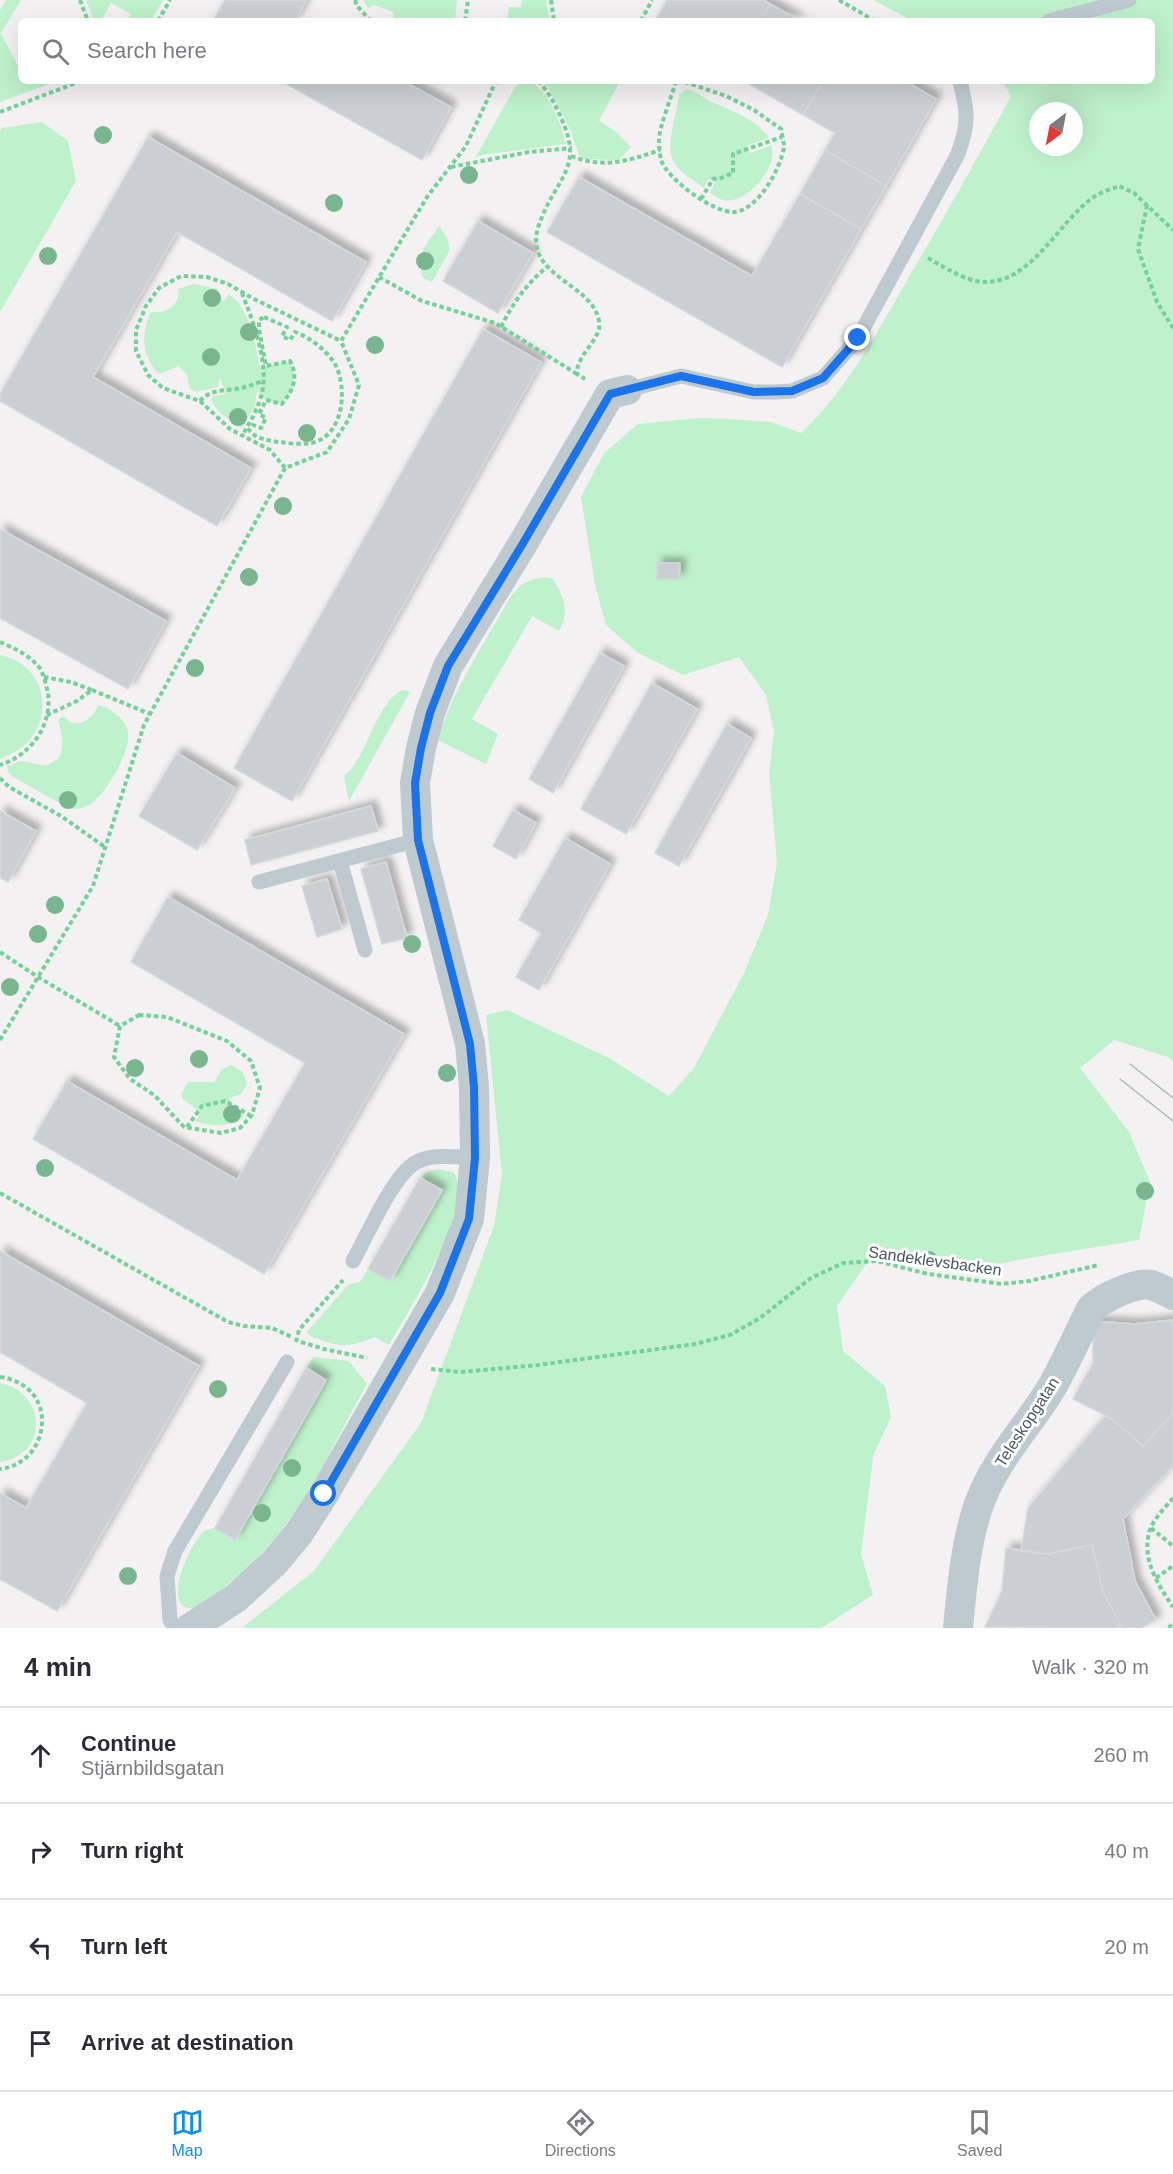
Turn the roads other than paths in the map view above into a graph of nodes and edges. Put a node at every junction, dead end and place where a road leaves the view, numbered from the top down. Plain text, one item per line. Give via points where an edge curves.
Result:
1 (1129, 0) edge
2 (1060, 18) edge
3 (961, 84) edge
4 (619, 392) joint
5 (418, 840) junction
6 (340, 861) junction
7 (259, 882) dead end
8 (365, 950) dead end
9 (475, 1158) junction
10 (353, 1261) dead end
11 (1173, 1295) edge
12 (287, 1362) dead end
13 (175, 1628) edge
14 (190, 1628) edge
15 (958, 1628) edge

1 - 2 lane
3 - 4 lane via 968,114 958,154 858,338 823,378 792,391 754,392 681,376
4 - 5 street via 448,666 421,748 415,783
5 - 6 lane
5 - 9 street via 470,1044
6 - 7 lane
6 - 8 lane
9 - 10 lane via 449,1156 416,1162 391,1191
9 - 14 street via 469,1219 440,1293 324,1494 275,1562 236,1598
11 - 15 street, Teleskopgatan via 1150,1285 1131,1288 1099,1301 1091,1309 1051,1388 990,1478 978,1506
12 - 13 lane via 175,1551 166,1575 170,1620

